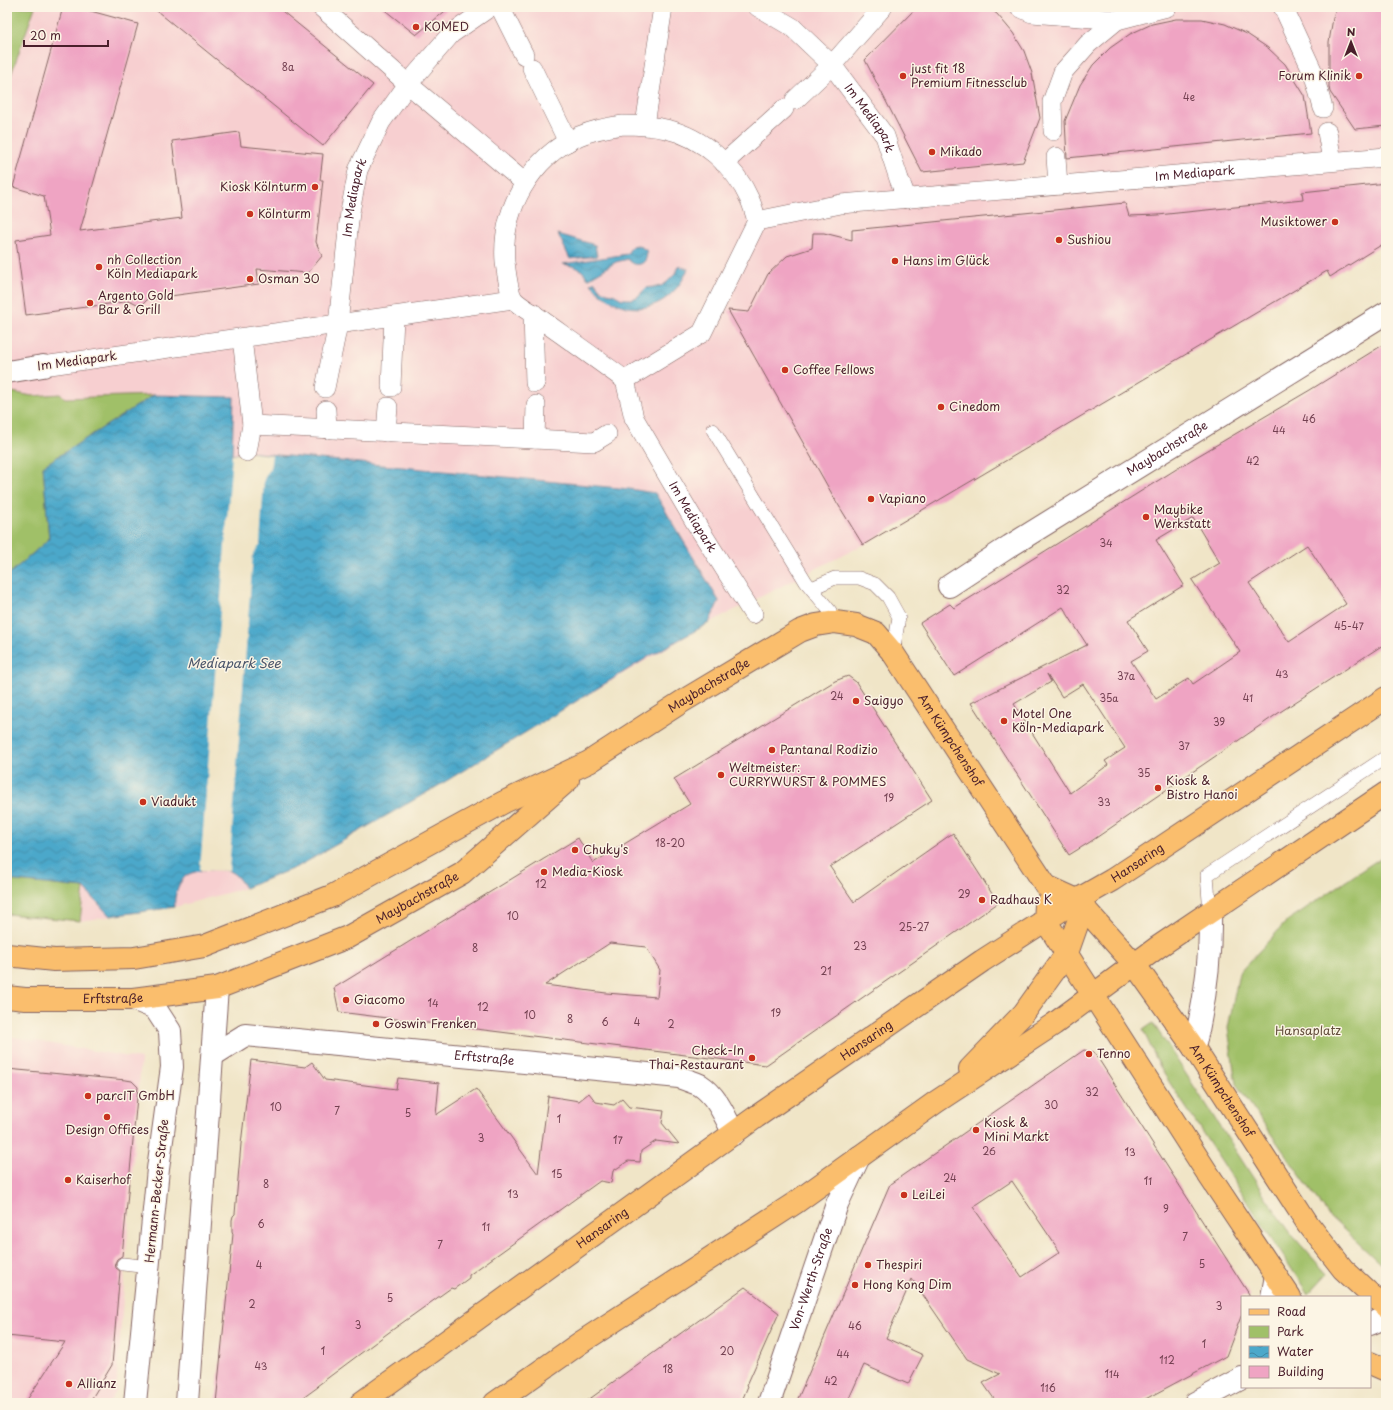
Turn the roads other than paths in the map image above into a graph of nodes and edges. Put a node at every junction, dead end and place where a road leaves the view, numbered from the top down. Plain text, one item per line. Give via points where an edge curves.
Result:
1 (320, 7) edge
2 (490, 7) edge
3 (500, 7) edge
4 (663, 7) edge
5 (758, 7) edge
6 (883, 7) edge
7 (1019, 7) edge
8 (1167, 7) edge
9 (1283, 7) edge
10 (1117, 20) junction
11 (832, 65) junction
12 (408, 84) junction
13 (1323, 108) dead end
14 (645, 125) junction
15 (1053, 131) dead end
16 (1327, 132) dead end
17 (568, 142) junction
18 (1056, 157) dead end
19 (1386, 157) edge
20 (1332, 161) junction
21 (724, 163) junction
22 (524, 183) junction
23 (1058, 185) junction
24 (907, 199) junction
25 (757, 221) junction
26 (513, 299) junction
27 (533, 313) junction
28 (1386, 313) edge
29 (394, 316) junction
30 (338, 324) junction
31 (242, 338) junction
32 (43, 366) joint
33 (7, 372) edge
34 (625, 380) junction
35 (535, 383) dead end
36 (391, 387) dead end
37 (325, 388) dead end
38 (536, 405) dead end
39 (388, 407) dead end
40 (326, 410) dead end
41 (634, 418) junction
42 (252, 425) junction
43 (327, 429) junction
44 (713, 430) dead end
45 (386, 432) junction
46 (535, 439) junction
47 (248, 452) dead end
48 (949, 586) dead end
49 (812, 588) junction
50 (753, 614) dead end
51 (835, 622) junction
52 (893, 653) junction
53 (1386, 698) edge
54 (1386, 757) edge
55 (589, 762) junction
56 (1386, 793) edge
57 (1046, 886) junction
58 (1081, 906) junction
59 (1210, 913) junction
60 (1045, 920) junction
61 (1067, 953) junction
62 (7, 955) edge
63 (1135, 965) junction
64 (217, 988) junction
65 (1095, 995) junction
66 (7, 997) edge
67 (133, 1000) junction
68 (1194, 1048) junction
69 (213, 1055) junction
70 (936, 1102) junction
71 (734, 1134) junction
72 (859, 1157) junction
73 (124, 1264) dead end
74 (149, 1266) junction
75 (1276, 1276) junction
76 (1272, 1296) edge
77 (1289, 1296) edge
78 (1386, 1306) edge
79 (1386, 1317) edge
80 (1371, 1324) edge
81 (1371, 1363) edge
82 (1386, 1370) edge
83 (1241, 1376) edge
84 (135, 1403) edge
85 (187, 1403) edge
86 (361, 1403) edge
87 (495, 1403) edge
88 (769, 1403) edge
89 (1195, 1403) edge
90 (1229, 1403) edge

1 - 12 street
2 - 12 street, Im Mediapark via 451,34
3 - 17 street
4 - 14 street
5 - 11 street, Im Mediapark via 792,27
6 - 11 street
7 - 10 street via 1032,13
8 - 10 street
9 - 13 street via 1313,72
10 - 15 street via 1088,44 1063,72 1052,102
11 - 21 street
11 - 24 street, Im Mediapark via 885,136
12 - 22 street
12 - 30 street, Im Mediapark via 381,122 358,170 350,212
14 - 17 street via 601,128
14 - 21 street via 667,129 688,137 707,148
16 - 20 street
17 - 22 street via 539,164
18 - 23 street
19 - 20 street, Im Mediapark
20 - 23 street, Im Mediapark
21 - 25 street via 739,180 750,200
22 - 26 street via 513,205 504,252 506,276
23 - 24 street, Im Mediapark
24 - 25 street, Im Mediapark via 841,204
25 - 34 street via 702,333
26 - 27 street
26 - 29 street, Im Mediapark
27 - 34 street
27 - 35 street
28 - 48 street, Maybachstraße
29 - 30 street, Im Mediapark
29 - 36 street
30 - 31 street, Im Mediapark
30 - 37 street, Im Mediapark
31 - 32 street, Im Mediapark
31 - 42 street
32 - 33 street, Im Mediapark
34 - 41 street, Im Mediapark
38 - 46 street
39 - 45 street
40 - 43 street
41 - 46 street via 594,442
41 - 50 street, Im Mediapark
42 - 43 street
42 - 47 street
43 - 45 street
44 - 49 lane
45 - 46 street
49 - 51 lane via 830,611
49 - 52 lane via 835,578 859,578 875,584 888,597 899,617
51 - 52 main road, Am Kümpchenshof via 856,625 876,633
51 - 55 main road, Maybachstraße via 816,625 780,642
52 - 57 main road, Am Kümpchenshof
53 - 58 main road, Hansaring via 1099,888 1091,899
54 - 59 lane via 1207,874
55 - 62 main road, Maybachstraße via 504,802 332,896 205,946 134,958 54,960
55 - 64 main road, Maybachstraße via 462,873 348,937
56 - 59 main road
57 - 58 main road, Am Kümpchenshof
57 - 60 main road
58 - 60 main road, Hansaring
58 - 61 main road
58 - 63 main road, Am Kümpchenshof
58 - 65 main road via 1085,959
59 - 63 main road
59 - 68 street via 1207,972
60 - 61 main road
60 - 71 main road, Hansaring via 992,954
61 - 65 main road
61 - 70 main road via 1024,1012
63 - 65 main road
63 - 68 main road, Am Kümpchenshof
64 - 67 main road, Erftstraße
64 - 69 street
65 - 70 main road
65 - 75 main road
66 - 67 main road, Erftstraße
67 - 74 street, Hermann-Becker-Straße via 155,1008 170,1031 172,1067 158,1169
68 - 78 main road, Am Kümpchenshof via 1308,1224 1343,1269
69 - 71 street, Erftstraße via 244,1035 679,1077 700,1085 713,1097
69 - 85 street
70 - 72 main road
71 - 86 main road, Hansaring
72 - 87 main road via 795,1203 580,1343
72 - 88 street, Von-Werth-Straße via 837,1204
73 - 74 lane
74 - 84 street, Hermann-Becker-Straße
75 - 76 street
75 - 77 main road
79 - 80 street
81 - 82 main road
83 - 89 street
83 - 90 street

